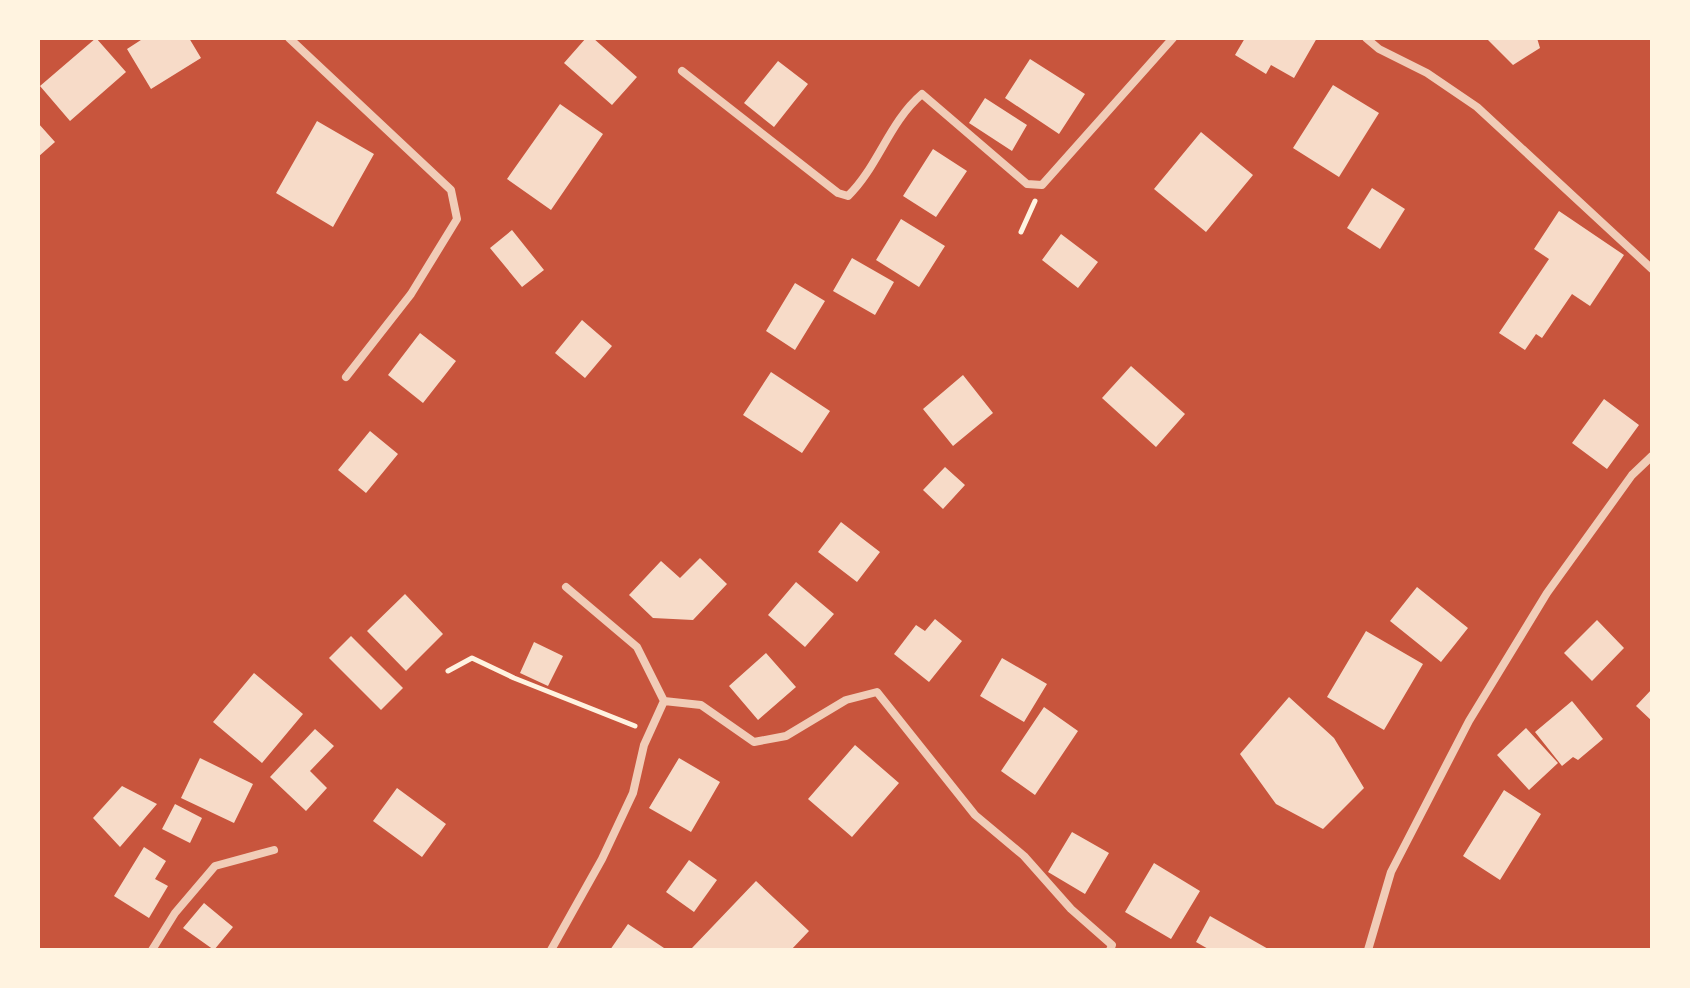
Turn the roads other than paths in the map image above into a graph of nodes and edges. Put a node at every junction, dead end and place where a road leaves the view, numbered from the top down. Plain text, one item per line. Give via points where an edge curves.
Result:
1 (289, 38) edge
2 (1173, 38) edge
3 (1366, 38) edge
4 (682, 71) dead end
5 (1652, 269) edge
6 (346, 377) dead end
7 (1652, 456) edge
8 (566, 587) dead end
9 (664, 701) junction
10 (274, 850) dead end
11 (152, 950) edge
12 (551, 950) edge
13 (1110, 950) edge
14 (1368, 950) edge

1 - 6 street via 451,190 457,219 411,294
2 - 4 street via 1042,185 1027,184 922,94 906,107 860,184 848,196 838,193
3 - 5 street via 1477,107
7 - 14 street via 1632,475 1547,593 1469,721 1391,872
8 - 9 street via 637,647
9 - 12 street via 644,745 633,793
9 - 13 street via 701,705 754,742 786,736 846,700 877,692 975,815 1024,856 1112,945
10 - 11 street via 215,866

